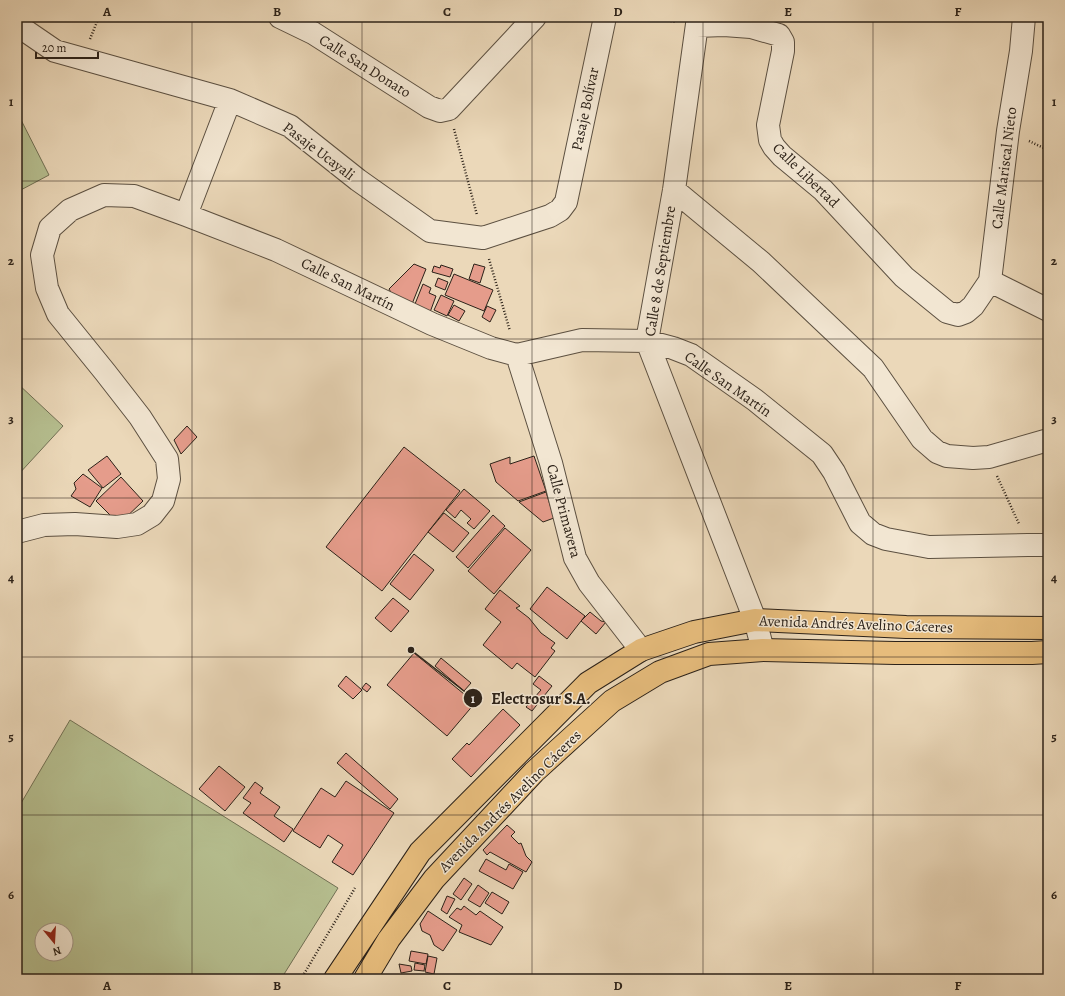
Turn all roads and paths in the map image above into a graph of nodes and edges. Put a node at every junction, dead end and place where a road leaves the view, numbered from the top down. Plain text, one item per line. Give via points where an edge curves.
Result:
1 (280, 17) edge
2 (535, 17) edge
3 (605, 17) edge
4 (647, 17) edge
5 (1024, 17) edge
6 (697, 22) edge
7 (17, 25) edge
8 (230, 100) junction
9 (674, 190) junction
10 (566, 202) joint
11 (186, 215) junction
12 (990, 281) junction
13 (1048, 310) edge
14 (966, 312) joint
15 (647, 341) junction
16 (517, 355) junction
17 (1048, 440) edge
18 (989, 457) junction
19 (17, 532) edge
20 (1038, 545) edge
21 (755, 620) junction
22 (1048, 628) edge
23 (641, 650) junction
24 (763, 650) junction
25 (1048, 652) edge
26 (563, 707) junction
27 (575, 735) junction
28 (355, 888) dead end
29 (301, 979) edge
30 (335, 979) edge
31 (365, 979) edge

1 - 2 street, Calle San Donato via 313,33 429,107 440,111 449,109
3 - 10 street, Pasaje Bolívar
4 - 6 path
5 - 12 street, Calle Mariscal Nieto
6 - 9 street, Calle 8 de Septiembre
6 - 14 street, Calle Libertad via 751,27 779,35 783,42 783,51 768,125 774,148 824,190 904,277 947,312 958,315
7 - 8 street, Pasaje Ucayali via 55,51
8 - 10 street, Pasaje Ucayali via 290,126 358,180 430,232 483,238 550,216 560,210
8 - 11 street
9 - 15 street, Calle 8 de Septiembre
9 - 18 street via 761,262 873,368 922,439 937,452 954,457
11 - 16 street, Calle San Martín via 276,250 432,324 491,348
11 - 19 street, Calle San Martín via 134,196 104,194 70,210 50,228 42,255 47,288 58,314 140,417 167,459 169,478 163,501 152,515 137,524 117,527 44,524
12 - 13 street
12 - 14 street, Calle Mariscal Nieto
15 - 16 street, Calle San Martín via 582,340
15 - 20 street, Calle San Martín via 691,355 755,400 822,454 860,523 873,534 929,547
15 - 21 street, Calle 8 de Septiembre
16 - 23 street, Calle Primavera via 551,463 575,558 588,583
17 - 18 street
18 - 20 path
21 - 22 main road, Avenida Andrés Avelino Cáceres via 906,627
21 - 23 main road, Avenida Andrés Avelino Cáceres via 694,632
21 - 24 street, Calle 8 de Septiembre
23 - 26 main road, Avenida Andrés Avelino Cáceres via 588,682
24 - 25 main road, Avenida Andrés Avelino Cáceres via 902,653
24 - 27 main road, Avenida Andrés Avelino Cáceres via 709,654 660,672 612,701
26 - 27 main road
26 - 30 main road, Avenida Andrés Avelino Cáceres via 420,852
27 - 31 main road, Avenida Andrés Avelino Cáceres via 534,772 434,879 389,939
28 - 29 path

